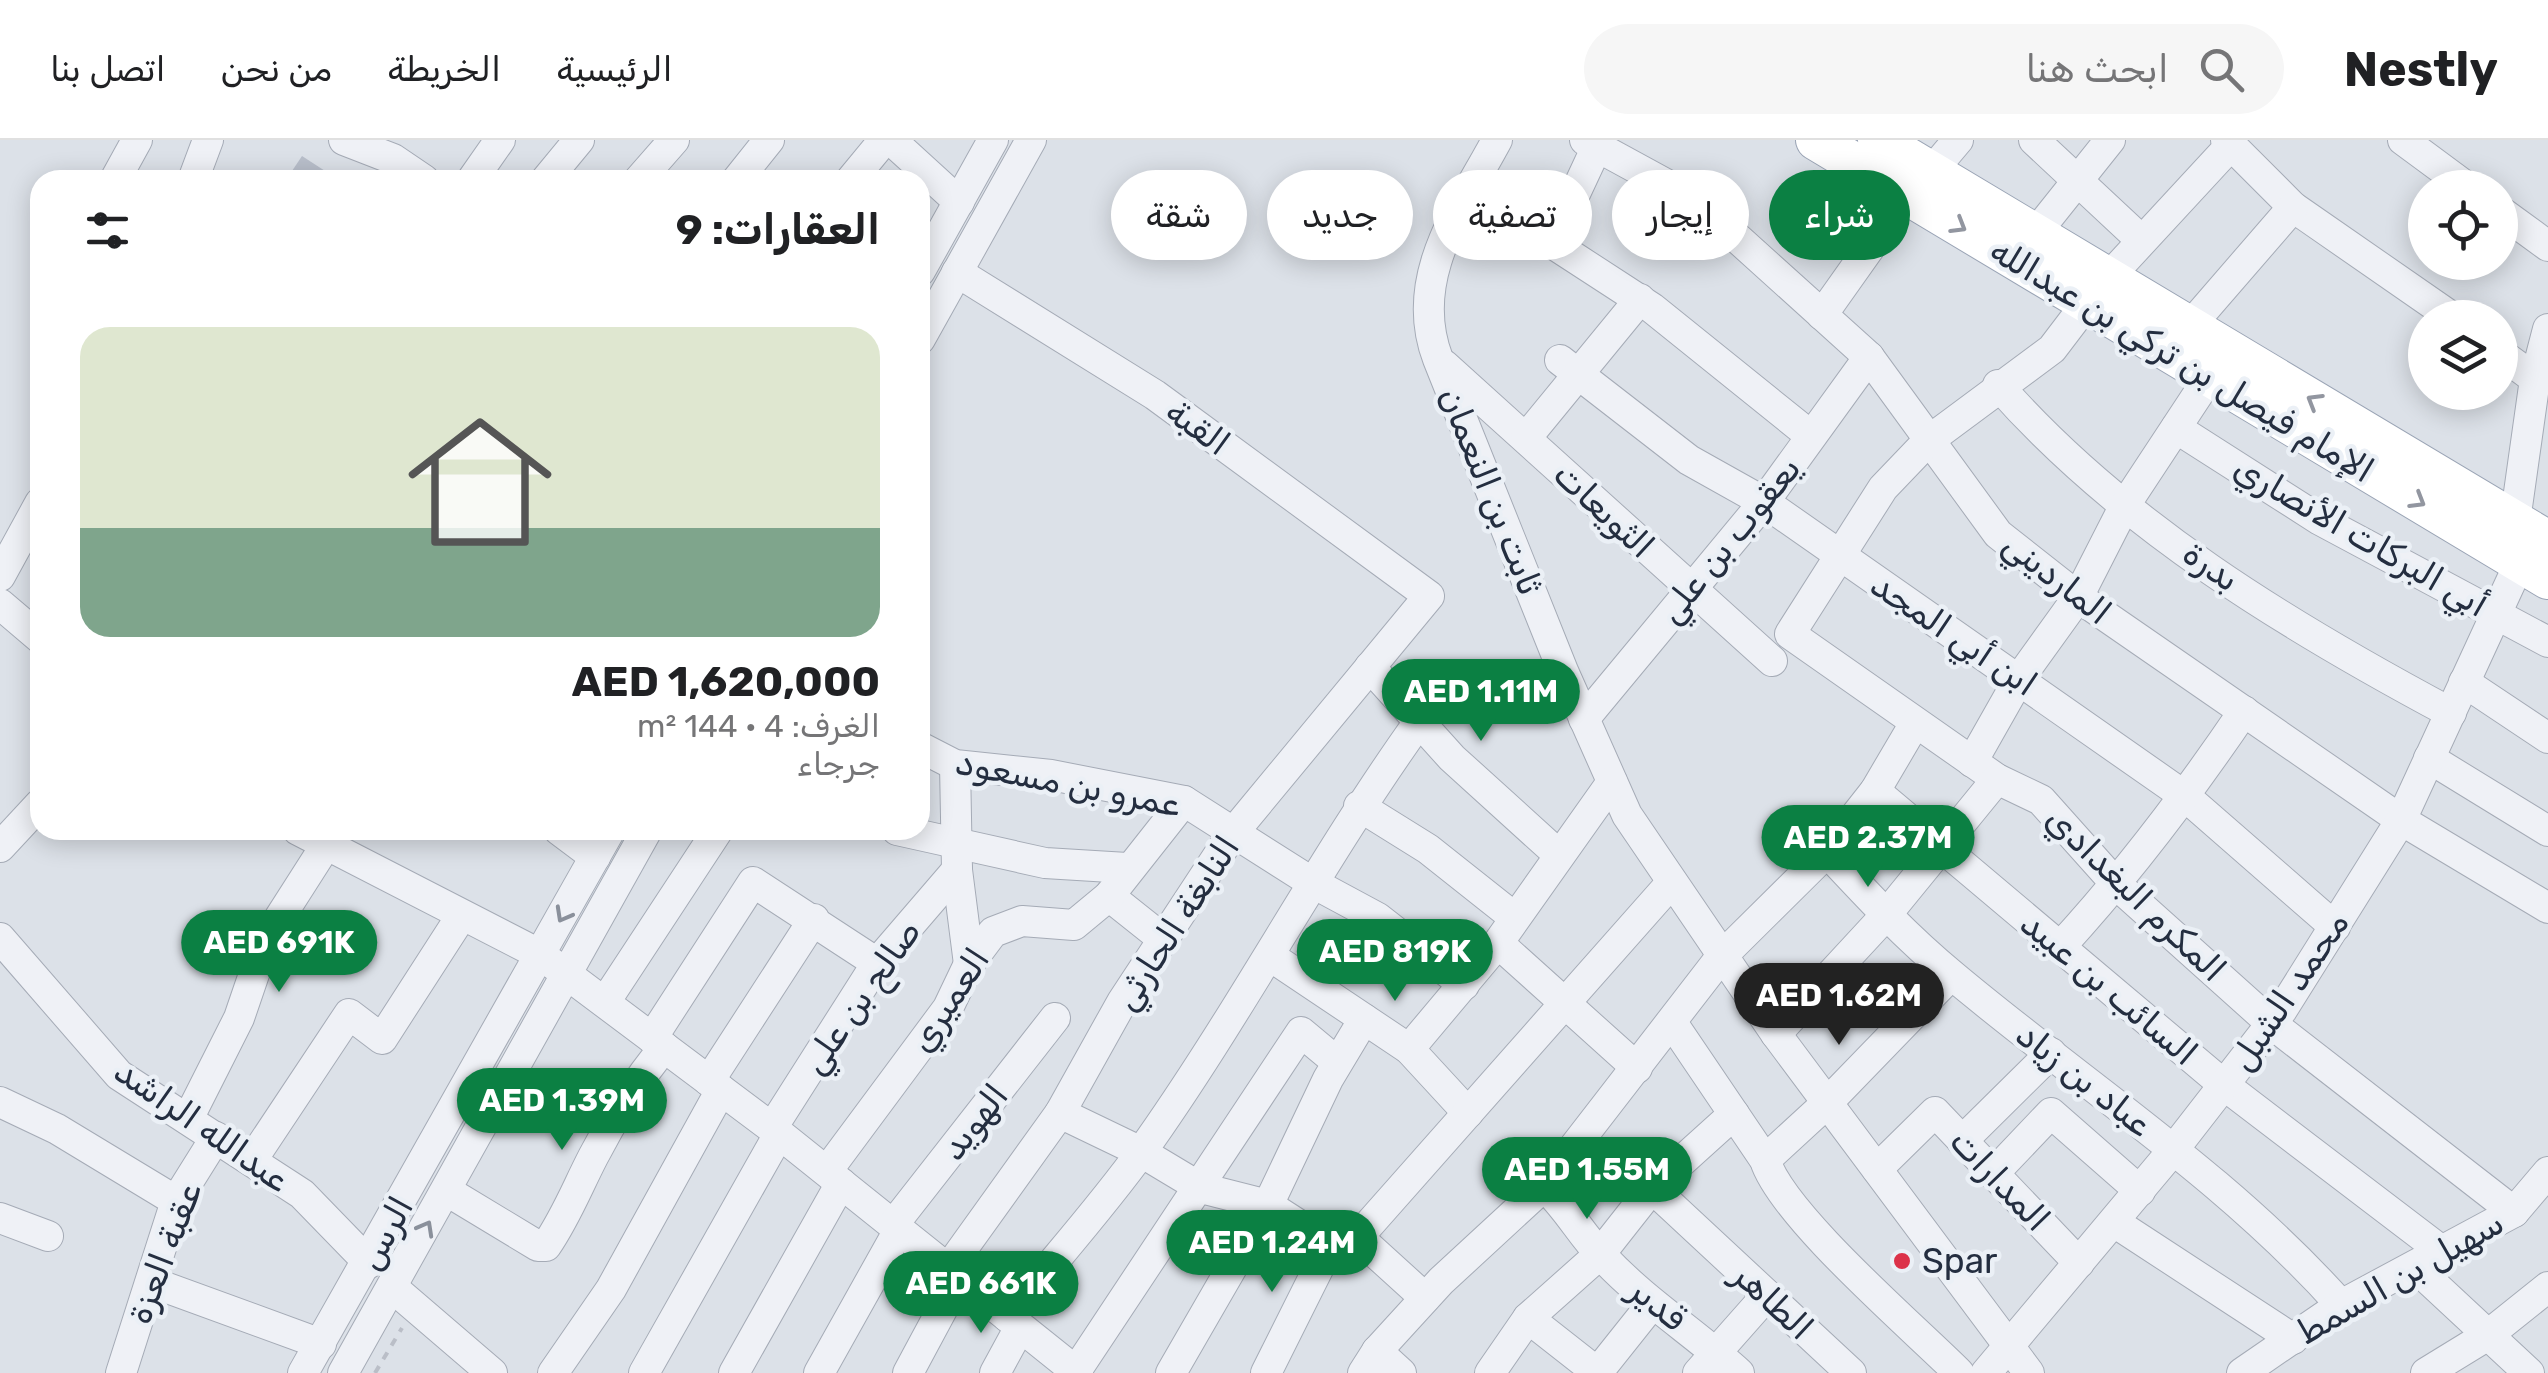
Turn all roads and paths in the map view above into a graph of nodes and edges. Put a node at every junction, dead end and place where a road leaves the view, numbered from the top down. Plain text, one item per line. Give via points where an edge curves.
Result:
1 (136, 140) edge
2 (208, 140) edge
3 (344, 140) edge
4 (500, 140) edge
5 (580, 140) edge
6 (674, 140) edge
7 (769, 140) edge
8 (884, 140) edge
9 (891, 140) edge
10 (993, 140) edge
11 (1030, 140) edge
12 (1497, 140) edge
13 (1816, 140) edge
14 (1878, 140) edge
15 (1958, 140) edge
16 (2034, 140) edge
17 (2110, 140) edge
18 (2403, 140) edge
19 (1594, 142) edge
20 (2228, 142) edge
21 (400, 150) edge
22 (121, 170) edge
23 (197, 170) edge
24 (416, 170) edge
25 (479, 170) edge
26 (554, 170) edge
27 (648, 170) edge
28 (745, 170) edge
29 (858, 170) edge
30 (915, 170) edge
31 (2444, 170) edge
32 (2076, 179) junction
33 (1919, 183) junction
34 (930, 186) edge
35 (959, 202) junction
36 (2293, 207) junction
37 (2518, 224) edge
38 (2035, 234) junction
39 (2140, 239) junction
40 (2548, 246) edge
41 (930, 253) edge
42 (957, 272) junction
43 (2098, 290) junction
44 (1640, 300) junction
45 (2427, 300) edge
46 (1822, 315) junction
47 (930, 321) edge
48 (2190, 326) junction
49 (2548, 330) edge
50 (1869, 357) junction
51 (1438, 359) junction
52 (2518, 366) edge
53 (1569, 367) junction
54 (2210, 376) junction
55 (2535, 379) junction
56 (1998, 385) junction
57 (2539, 418) edge
58 (2176, 428) junction
59 (1812, 436) junction
60 (1526, 438) junction
61 (1928, 441) junction
62 (1764, 502) junction
63 (2125, 505) junction
64 (30, 521) edge
65 (2533, 551) edge
66 (1839, 556) junction
67 (0, 576) edge
68 (1689, 588) junction
69 (1429, 596) joint
70 (2078, 597) junction
71 (0, 604) edge
72 (2496, 613) junction
73 (30, 630) edge
74 (2548, 642) edge
75 (1772, 661) dead end
76 (1370, 667) junction
77 (2018, 679) junction
78 (2464, 682) junction
79 (2244, 711) junction
80 (2450, 713) junction
81 (1584, 719) junction
82 (1419, 722) junction
83 (1915, 723) junction
84 (2548, 738) edge
85 (930, 753) edge
86 (2430, 758) junction
87 (955, 765) junction
88 (1984, 770) junction
89 (1612, 782) junction
90 (1875, 791) junction
91 (2186, 797) junction
92 (1184, 800) junction
93 (1359, 806) junction
94 (30, 815) edge
95 (2401, 820) junction
96 (2548, 831) edge
97 (1234, 832) junction
98 (572, 840) edge
99 (604, 840) edge
100 (642, 840) edge
101 (711, 840) edge
102 (918, 840) edge
103 (339, 843) edge
104 (0, 847) edge
105 (1942, 847) junction
106 (1827, 852) junction
107 (1558, 855) junction
108 (595, 857) junction
109 (957, 858) junction
110 (1126, 868) junction
111 (1672, 882) junction
112 (1312, 883) junction
113 (2117, 885) junction
114 (1109, 896) junction
115 (2548, 908) edge
116 (462, 915) junction
117 (1886, 915) junction
118 (814, 919) junction
119 (2335, 926) junction
120 (1506, 930) junction
121 (1164, 938) junction
122 (2060, 947) junction
123 (3, 950) edge
124 (541, 954) junction
125 (1270, 956) junction
126 (1721, 957) junction
127 (877, 962) junction
128 (969, 964) junction
129 (568, 974) junction
130 (1952, 975) junction
131 (1464, 985) junction
132 (1565, 1000) junction
133 (604, 1002) junction
134 (1054, 1018) dead end
135 (1364, 1019) junction
136 (1673, 1024) junction
137 (2272, 1024) junction
138 (1776, 1034) junction
139 (658, 1042) junction
140 (1409, 1050) junction
141 (2051, 1053) junction
142 (1338, 1062) junction
143 (1637, 1068) junction
144 (715, 1085) junction
145 (2224, 1085) junction
146 (0, 1102) edge
147 (1828, 1103) junction
148 (1060, 1113) junction
149 (1468, 1113) junction
150 (1734, 1114) junction
151 (188, 1119) junction
152 (776, 1131) junction
153 (216, 1137) junction
154 (1962, 1141) junction
155 (2174, 1149) junction
156 (1141, 1152) junction
157 (252, 1160) junction
158 (1765, 1160) junction
159 (1877, 1169) junction
160 (2548, 1172) edge
161 (1993, 1174) junction
162 (834, 1177) junction
163 (1544, 1186) junction
164 (1202, 1188) junction
165 (1652, 1188) junction
166 (447, 1191) junction
167 (2140, 1191) junction
168 (176, 1201) junction
169 (1268, 1205) junction
170 (2514, 1212) junction
171 (0, 1218) edge
172 (2114, 1222) junction
173 (896, 1228) junction
174 (48, 1236) dead end
175 (1344, 1241) junction
176 (2444, 1252) junction
177 (1600, 1254) junction
178 (369, 1263) junction
179 (2079, 1263) junction
180 (2415, 1267) junction
181 (954, 1274) junction
182 (151, 1282) junction
183 (2548, 1287) edge
184 (1767, 1295) junction
185 (404, 1297) junction
186 (1425, 1298) junction
187 (1652, 1304) junction
188 (2342, 1305) junction
189 (1528, 1318) junction
190 (1014, 1322) junction
191 (2488, 1334) junction
192 (2292, 1338) junction
193 (321, 1344) junction
194 (2010, 1346) junction
195 (1370, 1362) edge
196 (1706, 1362) edge
197 (1077, 1372) edge
198 (121, 1373) edge
199 (303, 1373) edge
200 (343, 1373) edge
201 (374, 1373) edge
202 (492, 1373) edge
203 (553, 1373) edge
204 (644, 1373) edge
205 (734, 1373) edge
206 (818, 1373) edge
207 (908, 1373) edge
208 (995, 1373) edge
209 (1171, 1373) edge
210 (1266, 1373) edge
211 (1400, 1373) edge
212 (1490, 1373) edge
213 (1598, 1373) edge
214 (1739, 1373) edge
215 (1851, 1373) edge
216 (1959, 1373) edge
217 (1986, 1373) edge
218 (2029, 1373) edge
219 (2243, 1373) edge
220 (2426, 1373) edge
221 (2530, 1373) edge

1 - 22 street
2 - 23 street
3 - 21 street
4 - 25 street
5 - 26 street
6 - 27 street
7 - 28 street
8 - 29 street
9 - 30 street
10 - 35 street
11 - 42 street
12 - 51 street, ثابت بن النعمان via 1432,262 1426,307
13 - 33 main road, الإمام فيصل بن تركي بن عبدالله
14 - 33 main road, الإمام فيصل بن تركي بن عبدالله
15 - 33 street
16 - 32 street
17 - 32 street
18 - 31 street
19 - 44 street via 1552,243
19 - 46 street, المارديني via 1695,200
20 - 36 street
20 - 39 street
21 - 24 street
32 - 38 street
32 - 39 street
33 - 38 main road, الإمام فيصل بن تركي بن عبدالله
33 -> 43 main road, الإمام فيصل بن تركي بن عبدالله
33 - 46 street
34 - 35 street
35 - 41 street
36 - 45 street
36 - 48 street
37 - 40 street
38 - 43 main road, الإمام فيصل بن تركي بن عبدالله
39 - 43 street
42 - 47 street
42 - 69 street, القبة via 1155,395
43 - 48 main road, الإمام فيصل بن تركي بن عبدالله
43 - 54 main road, الإمام فيصل بن تركي بن عبدالله
43 - 56 street via 2052,349
44 - 53 street
44 - 59 street
46 - 50 street, المارديني
65 -> 48 main road, الإمام فيصل بن تركي بن عبدالله
49 - 55 street, محمد الشبل
50 - 59 street, يعقوب بن علي
50 - 61 street, المارديني
51 - 60 street, الثويعات
51 - 81 street, ثابت بن النعمان
52 - 55 street
53 - 60 street
53 - 62 street, ابن أبي المجد via 1689,460
54 - 58 street
54 -> 65 main road, الإمام فيصل بن تركي بن عبدالله
55 - 57 street, محمد الشبل
56 - 61 street
56 - 63 street, بدرة via 2046,439
57 - 65 street, محمد الشبل
58 - 63 street
58 - 72 street, أبي البركات الأنصاري via 2320,520
59 - 62 street, يعقوب بن علي
60 - 68 street, الثويعات
61 - 66 street via 1883,488
61 - 70 street, المارديني via 1998,534
62 - 66 street, ابن أبي المجد
62 - 68 street, يعقوب بن علي
63 - 70 street
63 - 80 street, بدرة via 2332,649
64 - 67 street
65 - 72 street, محمد الشبل
66 - 77 street, ابن أبي المجد
66 - 83 street, المكرم البغدادي via 1790,634
68 - 75 street, الثويعات
68 - 81 street, يعقوب بن علي
69 - 76 street, النابغة الحارثي
70 - 77 street
70 - 79 street, المارديني
71 - 73 street
72 - 74 street, أبي البركات الأنصاري
72 - 78 street, محمد الشبل
76 - 82 street
76 - 97 street, النابغة الحارثي
77 - 88 street
77 - 91 street, ابن أبي المجد
78 - 80 street, محمد الشبل
78 - 84 street
79 - 91 street
79 - 95 street, المارديني
80 - 86 street, محمد الشبل
81 - 89 street, ثابت بن النعمان
82 - 93 street
82 - 107 street
83 - 88 street, المكرم البغدادي
83 - 90 street
85 - 87 street, عمرو بن مسعود
86 - 95 street, محمد الشبل
86 - 96 street
87 - 92 street, عمرو بن مسعود
87 - 109 street
88 - 105 street
88 - 113 street, المكرم البغدادي via 2041,800
89 - 107 street
89 - 111 street, ثابت بن النعمان
90 - 105 street, السائب بن عبيد
90 - 106 street
91 - 113 street
91 - 119 street, ابن أبي المجد
92 - 97 street, عمرو بن مسعود
92 - 110 street, العميري
93 - 112 street
93 - 120 street via 1428,849
94 - 104 street
95 - 115 street, المارديني
95 - 119 street, محمد الشبل
97 - 112 street, عمرو بن مسعود
97 - 121 street, النابغة الحارثي
98 - 108 street
99 - 108 street, الرس
100 - 129 street, الرس
101 - 133 street
102 - 109 street
103 - 116 street
103 - 151 street via 266,939 240,1018
105 - 117 street
105 - 122 street, السائب بن عبيد
106 - 117 street, عباد بن زياد
106 - 126 street
107 - 120 street
108 -> 124 street, الرس
109 - 110 street
109 - 127 street, صالح بن علي
109 - 128 street
110 - 114 street, العميري
111 - 126 street, ثابت بن النعمان
111 - 132 street
112 - 125 street
112 - 131 street, عمرو بن مسعود via 1378,918
113 - 122 street
113 - 137 street, المكرم البغدادي
114 - 121 street
114 - 128 street, العميري via 1074,925 1022,922 993,932
116 - 124 street
116 - 157 street via 382,1039 349,1014
117 - 130 street, عباد بن زياد
117 - 138 street
118 - 127 street
118 - 139 street via 752,882
118 - 144 street
119 - 137 street, محمد الشبل
120 - 131 street
120 - 132 street
121 - 148 street, النابغة الحارثي
122 - 145 street, السائب بن عبيد
123 - 151 street, عبدالله الراشد via 119,1075
124 - 129 street
124 - 178 street, الرس
125 - 135 street
125 - 156 street
126 - 136 street
126 - 138 street, ثابت بن النعمان
127 - 152 street, صالح بن علي
128 - 162 street, العميري via 948,1008
129 - 133 street
129 - 166 street, الرس
130 - 141 street, عباد بن زياد
130 - 147 street
131 - 140 street
132 - 143 street
132 - 149 street
133 - 139 street
134 - 173 street, الهويد
135 - 140 street
135 - 142 street
136 - 143 street
136 - 150 street
137 - 145 street, محمد الشبل
137 - 170 street, المكرم البغدادي
138 - 147 street, ثابت بن النعمان
139 - 144 street
139 - 166 street via 546,1246
140 - 149 street
141 - 154 street
141 - 155 street, عباد بن زياد
142 - 164 street via 1301,1032
142 - 169 street
143 - 163 street
144 - 152 street
144 - 203 street via 611,1289
145 - 155 street, محمد الشبل
145 - 176 street, السائب بن عبيد
146 - 168 street
147 - 158 street
147 - 159 street, ثابت بن النعمان
148 - 156 street
148 - 181 street, النابغة الحارثي
149 - 175 street
150 - 158 street
150 - 165 street
151 - 153 street, عبدالله الراشد
152 - 162 street
152 - 204 street, صالح بن علي
153 - 157 street, عبدالله الراشد
153 - 168 street, عقبة العزة
154 - 159 street, المدارات via 1935,1112
154 - 161 street, المدارات
155 - 167 street, محمد الشبل
155 - 188 street, عباد بن زياد via 2291,1248
156 - 164 street
156 - 190 street
157 - 178 street, عبدالله الراشد via 302,1194
158 - 216 street via 1770,1178 1809,1224
159 - 194 street, ثابت بن النعمان
160 - 170 street, سهيل بن السمط
161 - 167 street via 2051,1113
161 - 179 street, المدارات
162 - 173 street
162 - 205 street, العميري
163 - 177 street, قدير
163 - 186 street
164 - 169 street
164 - 197 street
165 - 177 street
165 - 184 street, الطاهر
185 -> 166 street, الرس
167 - 172 street, محمد الشبل
168 - 182 street, عقبة العزة
169 - 175 street
169 - 209 street
170 - 176 street, سهيل بن السمط
171 - 174 street
172 - 179 street, محمد الشبل
172 - 192 street
173 - 181 street
173 - 206 street, الهويد
175 - 186 street
175 - 210 street
176 - 180 street, سهيل بن السمط
177 - 187 street, قدير
177 - 189 street
178 - 193 street, الرس
179 - 194 street, محمد الشبل
180 - 188 street, سهيل بن السمط
180 - 191 street
181 - 190 street
181 - 207 street, النابغة الحارثي
182 - 193 street
182 - 198 street, عقبة العزة
183 - 191 street
184 - 196 street
184 - 215 street, الطاهر
185 - 200 street, الرس
185 - 201 path
185 - 202 street
186 - 195 street
187 - 196 street, قدير
187 - 213 street
188 - 192 street, سهيل بن السمط
189 - 212 street
189 - 213 street
190 - 197 street
190 - 208 street
191 - 220 street
191 - 221 street
192 - 219 street, سهيل بن السمط
193 - 199 street, الرس
194 - 217 street, محمد الشبل
194 - 218 street, ثابت بن النعمان
195 - 211 street
196 - 214 street, قدير

